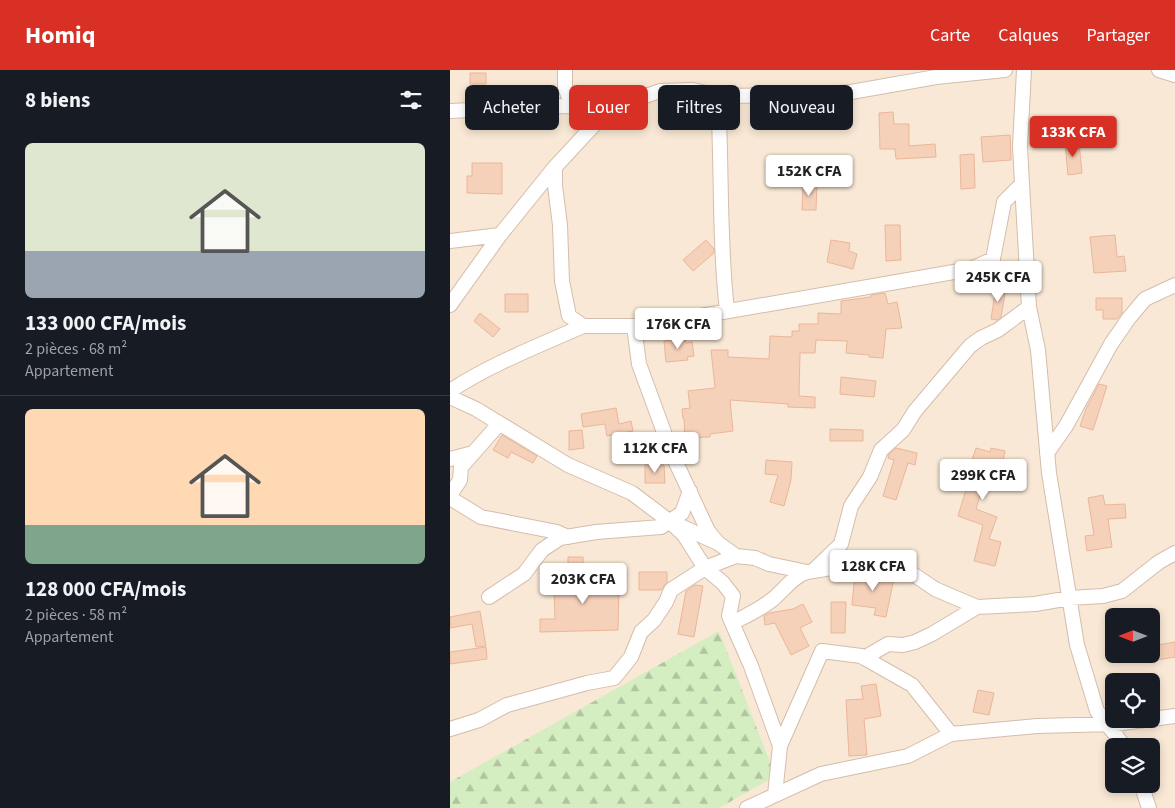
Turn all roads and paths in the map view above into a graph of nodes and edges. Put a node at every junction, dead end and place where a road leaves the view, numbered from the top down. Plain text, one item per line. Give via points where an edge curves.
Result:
1 (564, 70) edge
2 (1005, 70) edge
3 (1024, 70) edge
4 (1159, 70) edge
5 (1175, 75) edge
6 (565, 86) junction
7 (740, 96) edge
8 (569, 97) edge
9 (559, 99) edge
10 (465, 110) edge
11 (450, 111) edge
12 (589, 130) edge
13 (720, 130) edge
14 (555, 167) junction
15 (1022, 184) junction
16 (500, 235) junction
17 (450, 241) edge
18 (1175, 285) edge
19 (450, 305) edge
20 (1029, 307) junction
21 (727, 311) junction
22 (583, 326) junction
23 (634, 326) junction
24 (450, 391) edge
25 (450, 397) edge
26 (499, 424) junction
27 (475, 452) junction
28 (1047, 453) junction
29 (450, 459) edge
30 (690, 492) junction
31 (450, 497) edge
32 (669, 522) junction
33 (691, 531) junction
34 (568, 537) junction
35 (718, 543) junction
36 (694, 550) junction
37 (1175, 553) edge
38 (736, 556) junction
39 (705, 568) junction
40 (811, 571) junction
41 (490, 597) dead end
42 (1070, 598) junction
43 (977, 607) junction
44 (732, 623) junction
45 (864, 658) junction
46 (1175, 716) edge
47 (1160, 718) edge
48 (1105, 723) edge
49 (1105, 724) edge
50 (1109, 728) edge
51 (450, 729) edge
52 (951, 734) junction
53 (1117, 738) edge
54 (780, 746) junction
55 (1144, 793) edge
56 (775, 795) junction
57 (747, 808) edge
58 (1149, 808) edge

1 - 6 street
2 - 7 street via 851,92
3 - 15 street via 1020,146
4 - 5 street
6 - 8 street
6 - 9 street
10 - 11 street
12 - 14 street
13 - 21 street via 721,249
14 - 16 street
14 - 22 street via 562,281 569,316
15 - 20 street
15 - 21 street via 1004,202 993,259 971,269
16 - 17 street
16 - 19 street
18 - 28 street via 1145,299 1129,318
20 - 28 street via 1038,350
20 - 40 street via 970,346 903,430 881,450 870,478 851,506 841,544
21 - 23 street
22 - 23 street
22 - 24 street via 513,357
23 - 30 street via 639,364 672,454
25 - 26 street
26 - 27 street
26 - 32 street via 568,465 632,493
27 - 29 street
27 - 31 street via 462,467 460,480
28 - 42 street
30 - 32 street via 682,513
30 - 33 street
30 - 35 street via 708,531
31 - 34 street via 481,517
32 - 33 street
32 - 34 street via 661,527
32 - 36 street via 684,535
33 - 35 street
33 - 36 street
34 - 41 street via 560,538 542,550 524,574
35 - 38 street
36 - 39 street
37 - 42 street via 1122,591 1104,596
38 - 39 street
38 - 40 street
39 - 44 street via 733,596 729,616
39 - 51 street via 670,590 666,602 654,620 640,632 631,657 614,678 507,705 479,720
40 - 43 street via 862,563 910,572 935,589
40 - 44 street via 800,575 763,606
42 - 43 street via 1034,604
42 - 48 street via 1077,645 1097,711
43 - 45 street via 915,642 888,644
44 - 54 street
45 - 52 street via 912,685
45 - 54 street via 822,651
46 - 47 street
49 - 52 street
50 - 53 street
52 - 56 street via 908,756 820,774
54 - 56 street
55 - 58 street
56 - 57 street

